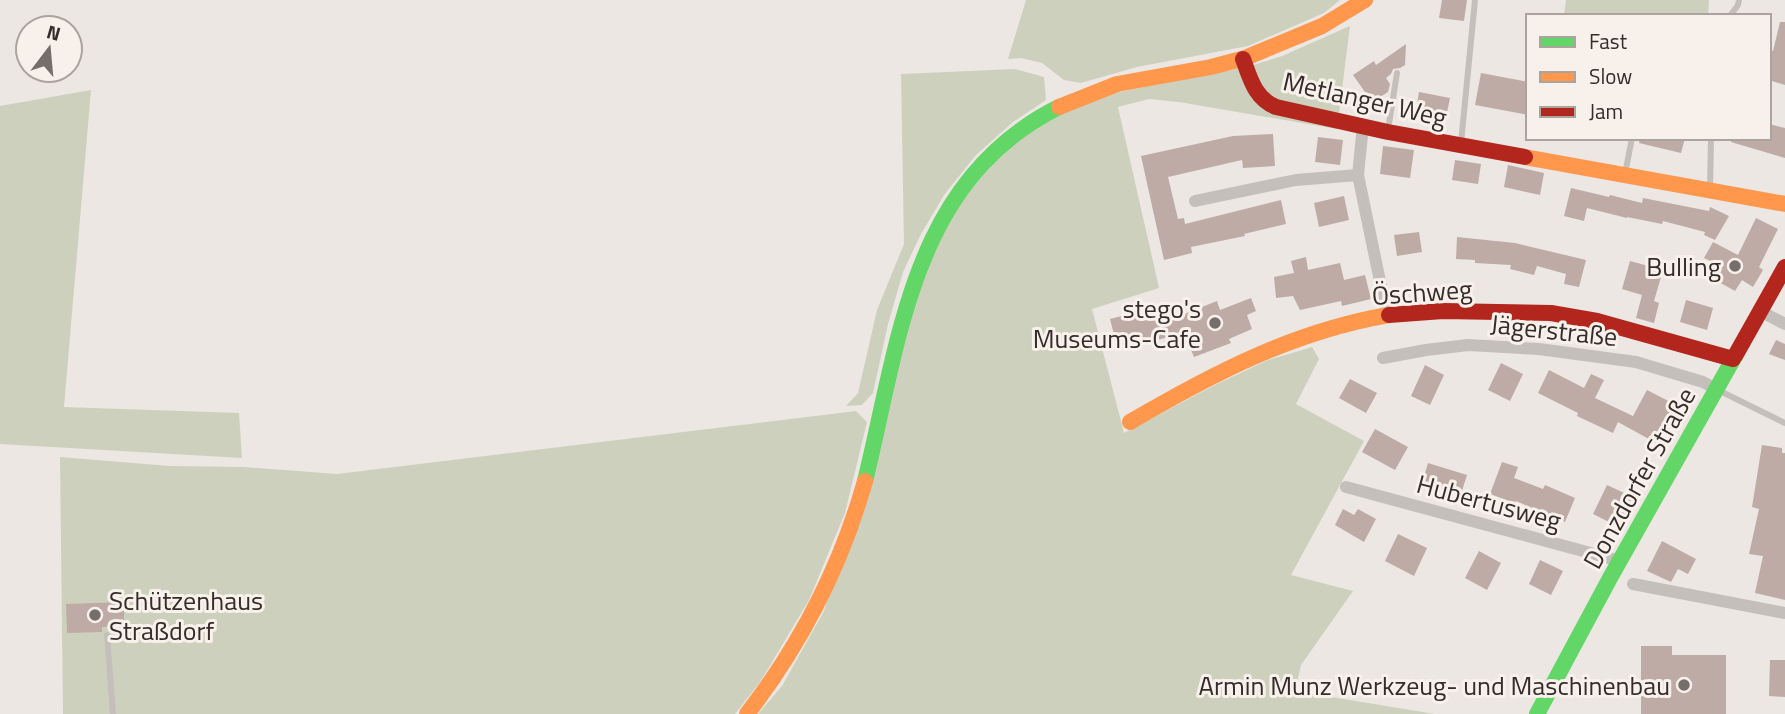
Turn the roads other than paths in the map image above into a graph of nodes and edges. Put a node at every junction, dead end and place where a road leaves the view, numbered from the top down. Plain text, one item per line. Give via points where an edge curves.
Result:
1 (1364, 0) edge
2 (1475, 0) edge
3 (1243, 59) junction
4 (1397, 73) dead end
5 (1363, 125) junction
6 (1388, 132) junction
7 (1632, 140) edge
8 (1711, 140) edge
9 (1460, 145) junction
10 (1358, 175) junction
11 (1625, 175) junction
12 (1710, 191) junction
13 (1195, 201) dead end
14 (1785, 204) edge
15 (1785, 267) edge
16 (1759, 311) junction
17 (1387, 315) junction
18 (1785, 324) edge
19 (1383, 358) dead end
20 (1733, 359) junction
21 (1716, 389) junction
22 (1130, 422) dead end
23 (1785, 423) edge
24 (1346, 487) dead end
25 (1620, 561) junction
26 (1633, 584) dead end
27 (1785, 613) edge
28 (107, 635) dead end
29 (113, 714) edge
30 (747, 714) edge
31 (1537, 714) edge

1 - 3 main road via 1334,21
2 - 9 lane, Metlanger Weg
3 - 5 main road, Metlanger Weg via 1267,104
3 - 30 main road via 1118,83 1064,103 1014,134 964,184 919,264 863,486 834,570 790,654
4 - 6 lane
5 - 6 main road, Metlanger Weg
5 - 10 street
6 - 9 main road, Metlanger Weg
7 - 11 lane
8 - 12 lane
9 - 11 main road, Metlanger Weg
10 - 13 street via 1296,180
10 - 17 street
11 - 12 main road, Metlanger Weg
12 - 14 main road, Metlanger Weg
15 - 16 main road, Donzdorfer Straße
16 - 18 street
16 - 20 main road, Donzdorfer Straße
17 - 20 main road, Öschweg via 1551,313 1597,321
17 - 22 main road, Öschweg via 1279,345 1190,387
19 - 21 street, Jägerstraße via 1468,345 1539,349 1636,362
20 - 21 main road, Donzdorfer Straße
21 - 23 lane
21 - 25 main road, Donzdorfer Straße
24 - 25 street, Hubertusweg
25 - 31 main road, Donzdorfer Straße
26 - 27 street
28 - 29 lane

